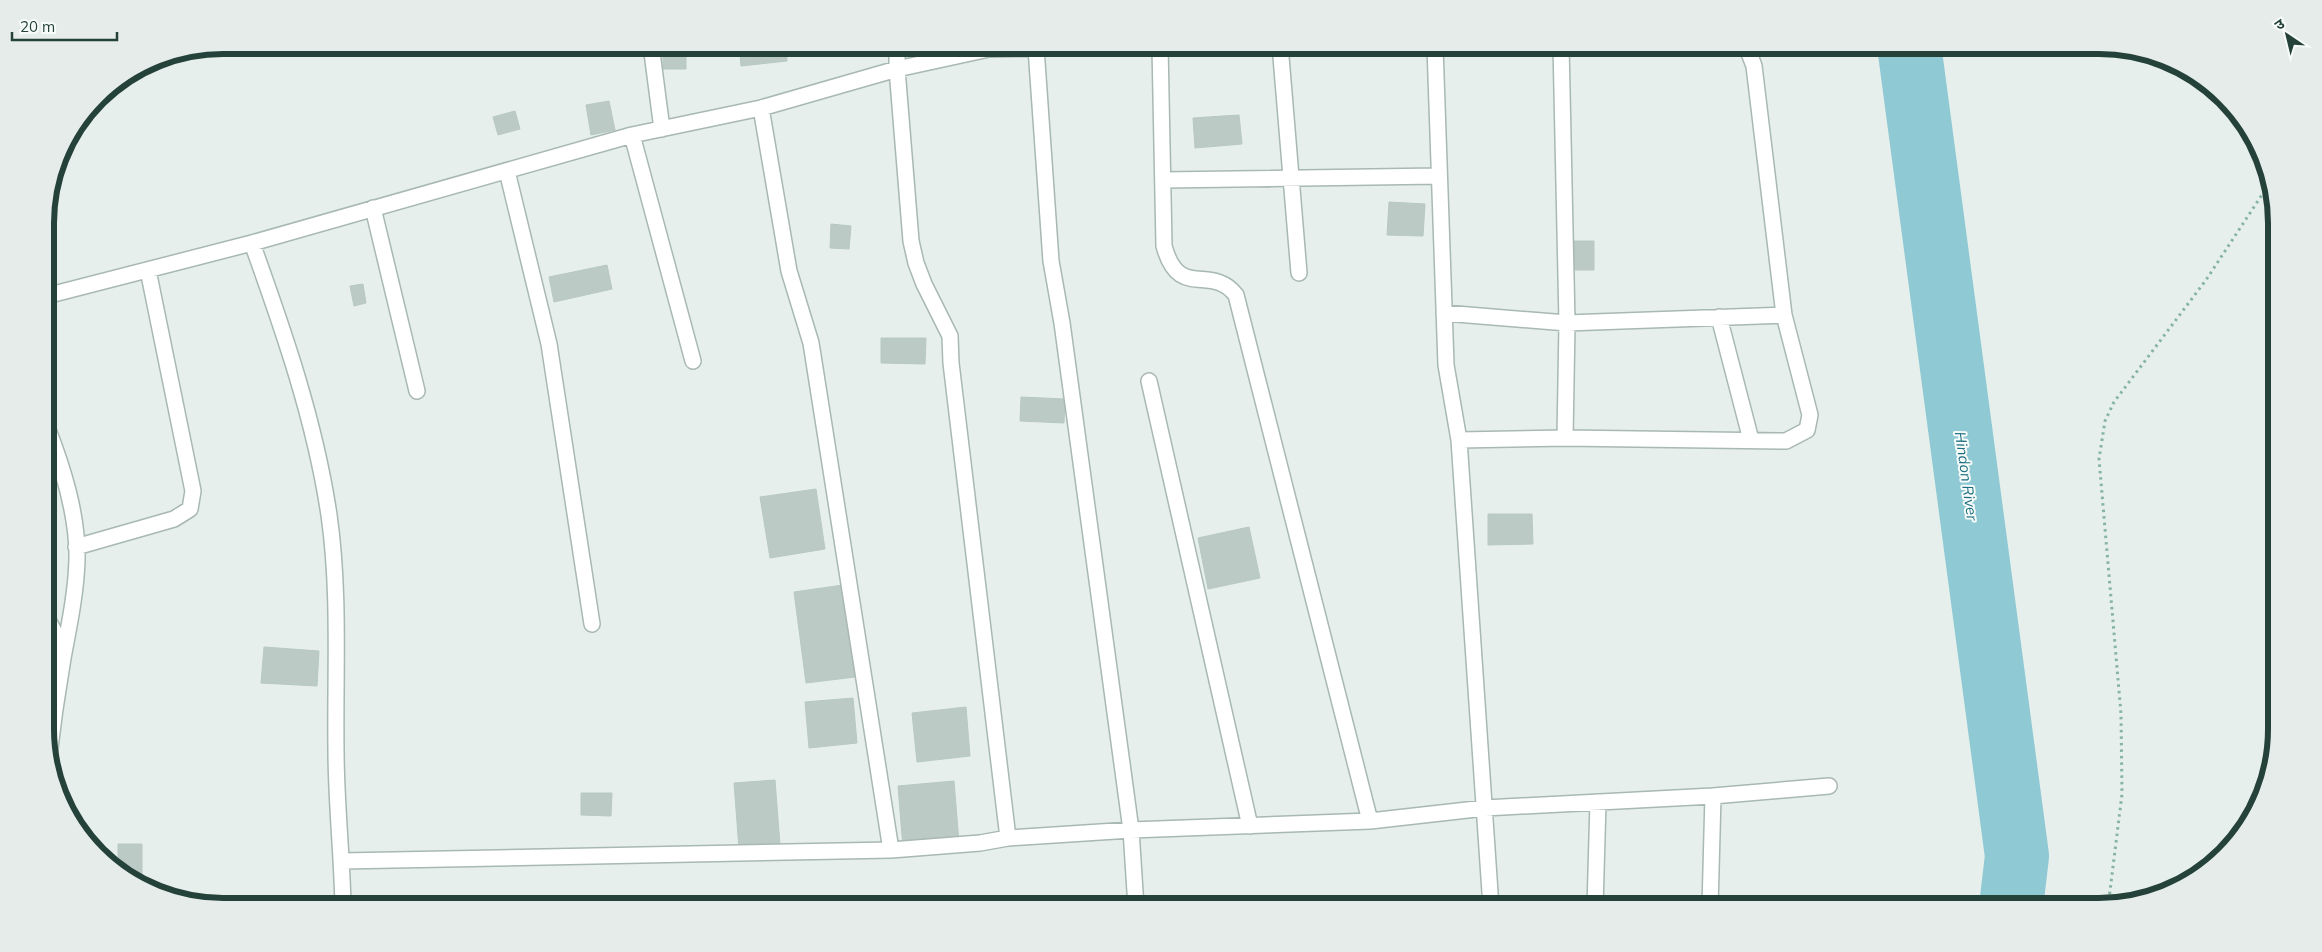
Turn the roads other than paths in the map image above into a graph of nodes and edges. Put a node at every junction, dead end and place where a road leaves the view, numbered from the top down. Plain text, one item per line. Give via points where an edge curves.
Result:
1 (652, 54) edge
2 (897, 54) edge
3 (962, 54) edge
4 (1036, 54) edge
5 (1160, 54) edge
6 (1281, 54) edge
7 (1435, 54) edge
8 (1561, 54) edge
9 (1749, 54) edge
10 (897, 69) junction
11 (761, 108) junction
12 (662, 129) junction
13 (632, 135) junction
14 (507, 171) junction
15 (1438, 176) junction
16 (1291, 178) junction
17 (1163, 180) junction
18 (373, 208) junction
19 (252, 243) junction
20 (148, 270) junction
21 (1299, 273) dead end
22 (54, 294) edge
23 (1444, 313) junction
24 (1784, 315) junction
25 (1719, 317) junction
26 (1567, 323) junction
27 (693, 361) dead end
28 (1149, 381) dead end
29 (417, 391) dead end
30 (1565, 438) junction
31 (1459, 440) junction
32 (1751, 440) junction
33 (54, 446) edge
34 (76, 547) junction
35 (592, 624) dead end
36 (54, 631) edge
37 (64, 650) junction
38 (54, 710) edge
39 (1829, 786) dead end
40 (1713, 796) junction
41 (1598, 802) junction
42 (1484, 808) junction
43 (1370, 821) junction
44 (1250, 826) junction
45 (1131, 830) junction
46 (1008, 838) junction
47 (891, 850) junction
48 (342, 861) junction
49 (343, 898) edge
50 (1135, 898) edge
51 (1490, 898) edge
52 (1595, 898) edge
53 (1710, 898) edge

1 - 12 street
2 - 10 street
3 - 10 street
4 - 45 street via 1051,261
5 - 17 street
6 - 16 street
7 - 15 street
8 - 26 street
9 - 24 street via 1754,66
10 - 11 street
10 - 46 street via 911,241 924,284 950,336
11 - 12 street
11 - 47 street via 789,271 811,343
12 - 13 street
13 - 14 street
13 - 27 street
14 - 18 street
14 - 35 street via 548,344
15 - 16 street
15 - 23 street
16 - 17 street
16 - 21 street
17 - 43 street via 1164,246 1168,262 1181,276 1229,287 1236,296
18 - 19 street
18 - 29 street
19 - 20 street
19 - 48 street via 288,343 319,462 329,516 334,576 336,784
20 - 22 street
20 - 34 street via 193,491 190,509 174,519
23 - 26 street
23 - 31 street via 1446,365
24 - 25 street
24 - 32 street via 1810,415 1807,430 1786,441
25 - 26 street
25 - 32 street
26 - 30 street
28 - 44 street
30 - 31 street
30 - 32 street
31 - 42 street
33 - 34 street via 74,522
34 - 37 street via 72,605
36 - 37 street
37 - 38 street
39 - 40 street
40 - 41 street
40 - 53 street
41 - 42 street
41 - 52 street
42 - 43 street
42 - 51 street
43 - 44 street
44 - 45 street
45 - 46 street
45 - 50 street
46 - 47 street
47 - 48 street
48 - 49 street

